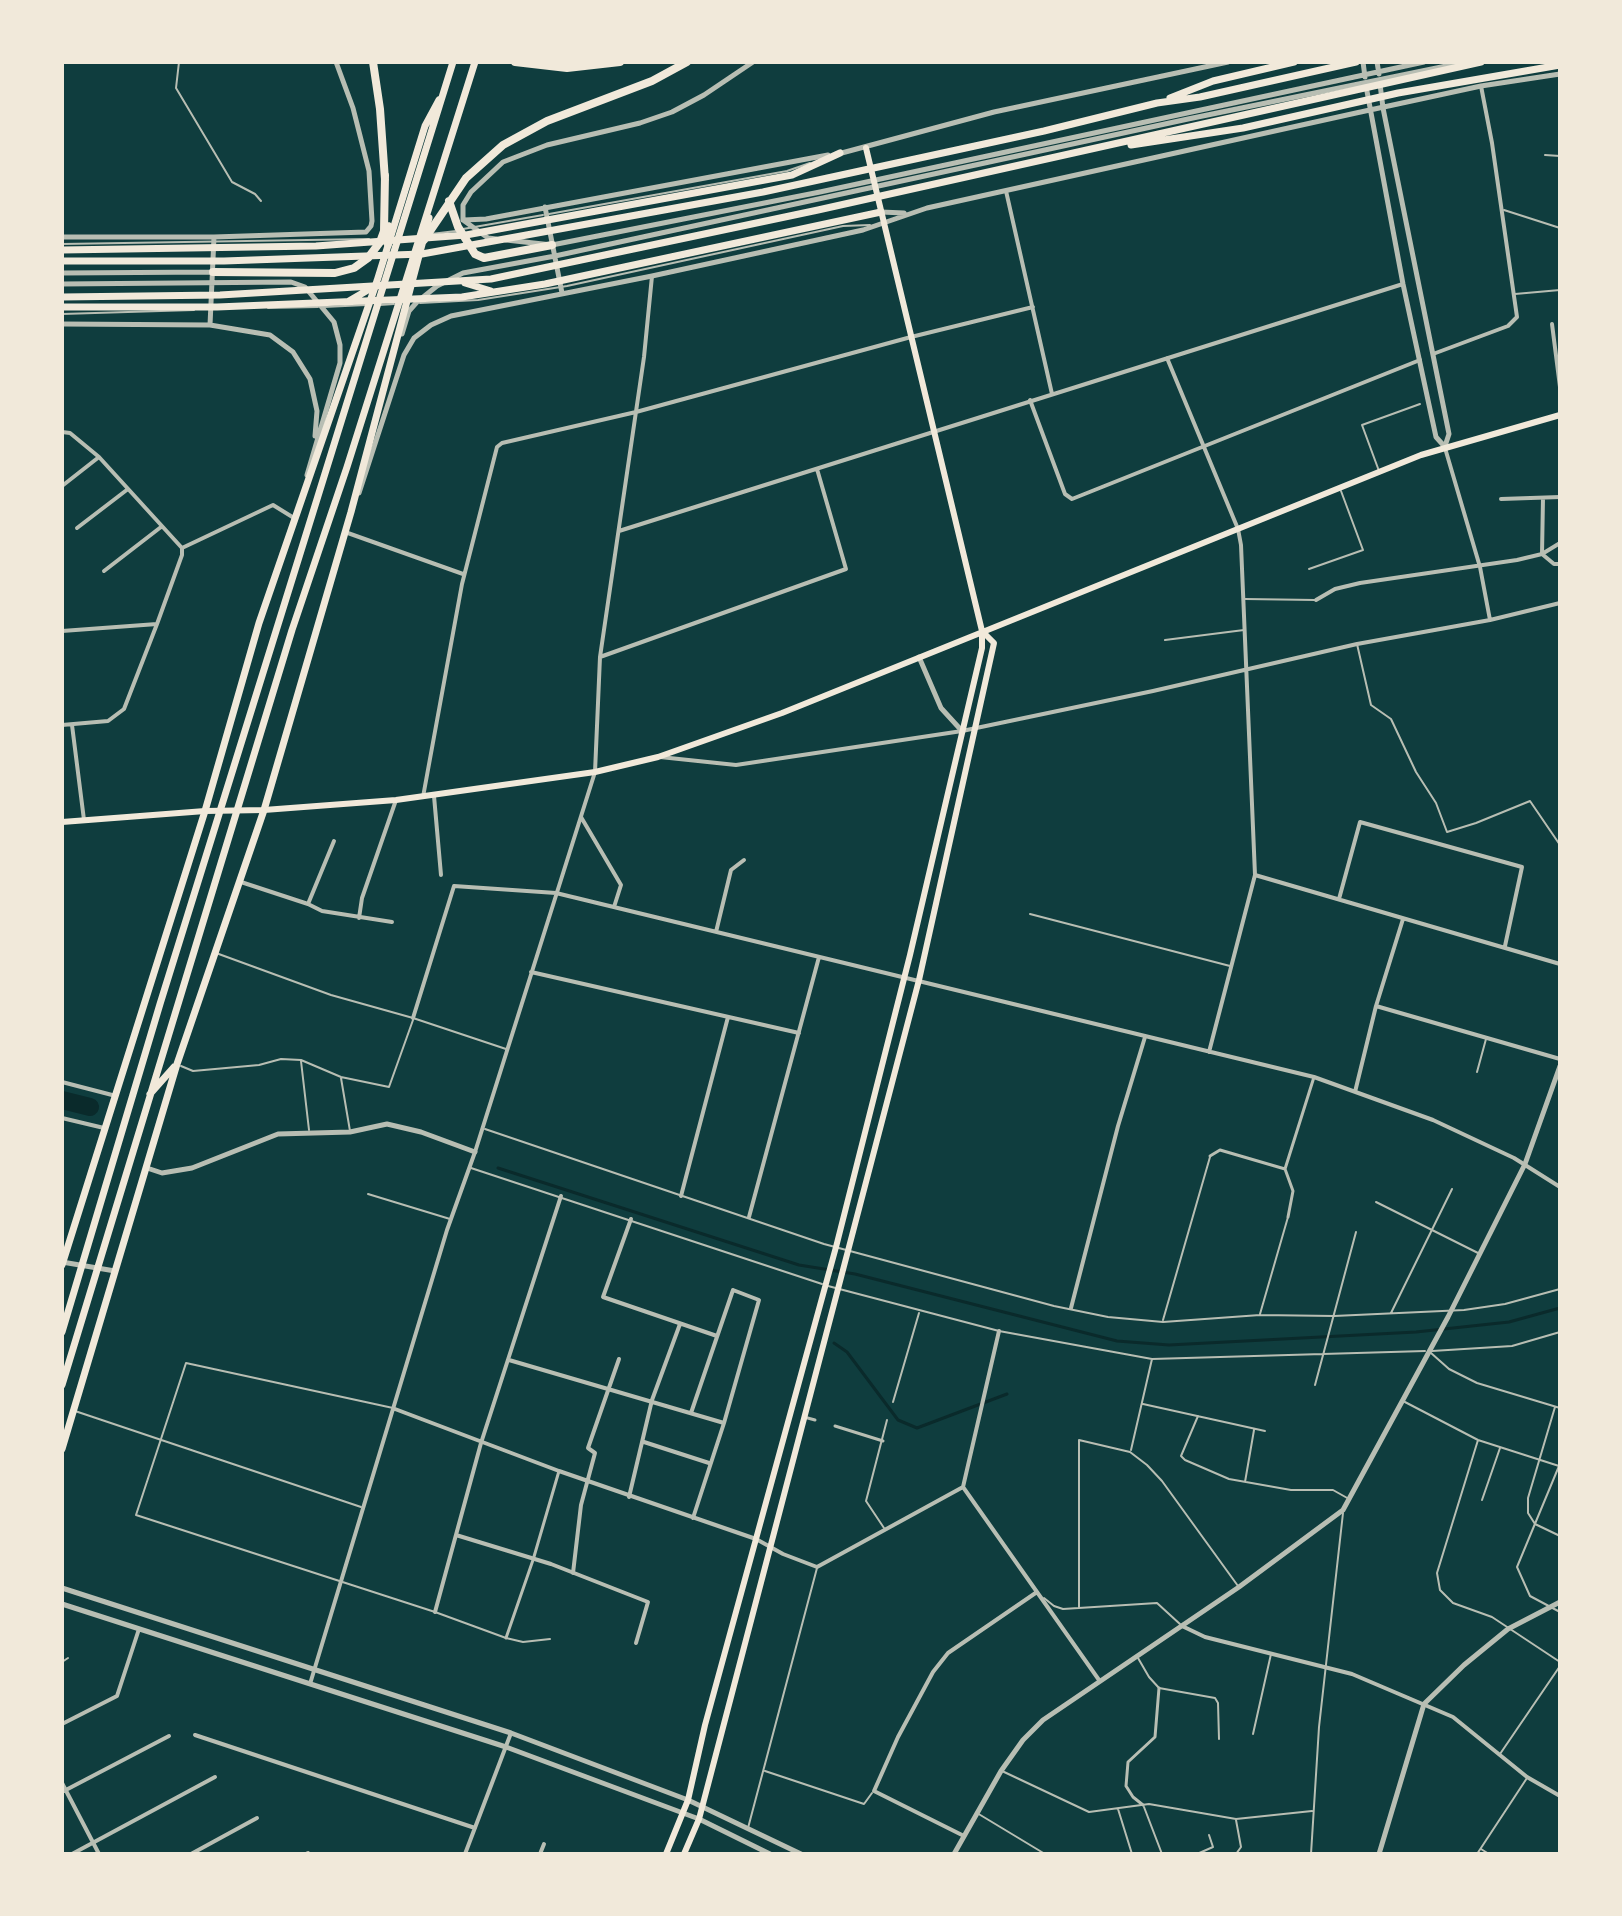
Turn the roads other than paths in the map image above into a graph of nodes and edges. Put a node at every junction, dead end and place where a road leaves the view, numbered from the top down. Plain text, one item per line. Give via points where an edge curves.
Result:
1 (179, 62) edge
2 (336, 62) edge
3 (371, 62) edge
4 (453, 62) edge
5 (475, 62) edge
6 (515, 62) edge
7 (620, 62) edge
8 (687, 62) edge
9 (753, 62) edge
10 (1228, 62) edge
11 (1294, 62) edge
12 (1356, 62) edge
13 (1363, 62) edge
14 (1377, 62) edge
15 (1424, 62) edge
16 (1466, 62) edge
17 (1481, 62) edge
18 (1560, 65) edge
19 (1378, 71) junction
20 (1560, 74) edge
21 (1365, 75) junction
22 (1380, 80) junction
23 (1366, 83) junction
24 (1481, 86) junction
25 (444, 93) junction
26 (1157, 103) junction
27 (1383, 108) junction
28 (1369, 110) junction
29 (866, 148) junction
30 (1093, 149) junction
31 (840, 153) junction
32 (1545, 155) dead end
33 (1560, 156) edge
34 (790, 173) junction
35 (385, 175) junction
36 (435, 184) junction
37 (874, 184) junction
38 (1006, 191) junction
39 (261, 201) dead end
40 (449, 201) junction
41 (545, 207) junction
42 (1502, 209) junction
43 (881, 212) junction
44 (906, 213) junction
45 (463, 220) junction
46 (879, 223) junction
47 (1560, 228) edge
48 (62, 237) edge
49 (214, 237) junction
50 (446, 237) junction
51 (776, 237) junction
52 (424, 240) junction
53 (370, 242) junction
54 (388, 244) junction
55 (552, 245) junction
56 (63, 246) edge
57 (422, 254) junction
58 (383, 255) junction
59 (555, 256) junction
60 (62, 261) edge
61 (213, 272) junction
62 (62, 273) edge
63 (652, 276) junction
64 (459, 281) junction
65 (62, 284) edge
66 (213, 284) junction
67 (1403, 284) junction
68 (373, 286) junction
69 (1560, 290) edge
70 (494, 292) junction
71 (562, 293) junction
72 (1515, 294) junction
73 (62, 297) edge
74 (347, 302) junction
75 (62, 307) edge
76 (1033, 307) junction
77 (62, 314) edge
78 (62, 324) edge
79 (1552, 324) dead end
80 (210, 325) junction
81 (393, 333) junction
82 (911, 337) junction
83 (1433, 354) junction
84 (1167, 358) junction
85 (1420, 360) junction
86 (1560, 387) edge
87 (1052, 394) junction
88 (1030, 400) junction
89 (1420, 404) dead end
90 (636, 412) junction
91 (1560, 415) edge
92 (64, 432) edge
93 (933, 432) junction
94 (1204, 446) junction
95 (1445, 447) junction
96 (99, 457) junction
97 (817, 469) junction
98 (1379, 472) junction
99 (62, 486) edge
100 (1339, 487) junction
101 (128, 489) junction
102 (1560, 497) edge
103 (1543, 498) junction
104 (1501, 499) dead end
105 (351, 512) junction
106 (294, 518) junction
107 (161, 527) junction
108 (77, 528) dead end
109 (1238, 529) junction
110 (345, 532) junction
111 (618, 532) junction
112 (1560, 543) edge
113 (182, 548) junction
114 (1542, 554) junction
115 (1560, 564) edge
116 (1480, 567) junction
117 (1309, 569) dead end
118 (104, 571) dead end
119 (464, 574) junction
120 (1244, 599) junction
121 (1316, 600) joint
122 (1560, 603) edge
123 (1490, 620) junction
124 (157, 624) junction
125 (1245, 630) junction
126 (62, 631) edge
127 (982, 631) junction
128 (1165, 640) dead end
129 (1357, 644) junction
130 (919, 656) junction
131 (600, 657) junction
132 (1247, 669) junction
133 (62, 725) edge
134 (72, 725) junction
135 (977, 728) junction
136 (962, 731) junction
137 (658, 757) junction
138 (595, 772) junction
139 (434, 796) junction
140 (423, 797) junction
141 (396, 800) junction
142 (264, 810) junction
143 (205, 811) junction
144 (580, 816) junction
145 (84, 820) junction
146 (62, 822) edge
147 (334, 841) dead end
148 (1560, 845) edge
149 (744, 860) dead end
150 (441, 875) dead end
151 (1255, 875) junction
152 (239, 881) junction
153 (556, 893) junction
154 (1339, 899) junction
155 (308, 904) junction
156 (614, 907) junction
157 (1030, 914) dead end
158 (359, 918) junction
159 (1403, 919) junction
160 (392, 922) dead end
161 (716, 932) junction
162 (1505, 946) junction
163 (214, 953) junction
164 (819, 956) junction
165 (1560, 964) edge
166 (1231, 966) junction
167 (531, 972) junction
168 (905, 977) junction
169 (919, 980) junction
170 (1376, 1006) junction
171 (728, 1017) junction
172 (413, 1018) junction
173 (799, 1033) junction
174 (1145, 1037) junction
175 (1486, 1039) junction
176 (507, 1049) junction
177 (1209, 1052) junction
178 (1560, 1059) edge
179 (301, 1060) junction
180 (177, 1064) junction
181 (1560, 1066) edge
182 (1477, 1072) dead end
183 (341, 1077) junction
184 (1314, 1077) junction
185 (62, 1082) edge
186 (1355, 1092) junction
187 (116, 1096) junction
188 (149, 1096) junction
189 (62, 1118) edge
190 (483, 1128) junction
191 (107, 1129) junction
192 (350, 1132) junction
193 (310, 1134) junction
194 (475, 1152) junction
195 (1210, 1156) joint
196 (1525, 1164) junction
197 (147, 1168) junction
198 (469, 1168) junction
199 (1285, 1169) junction
200 (1560, 1187) edge
201 (1452, 1189) dead end
202 (368, 1194) dead end
203 (561, 1196) junction
204 (681, 1196) junction
205 (1376, 1202) dead end
206 (749, 1217) junction
207 (1288, 1217) joint
208 (451, 1219) junction
209 (631, 1219) junction
210 (1433, 1230) junction
211 (1356, 1232) dead end
212 (836, 1247) junction
213 (848, 1250) junction
214 (1480, 1254) junction
215 (62, 1263) edge
216 (83, 1265) junction
217 (100, 1268) junction
218 (116, 1271) junction
219 (825, 1285) junction
220 (1560, 1289) edge
221 (836, 1290) junction
222 (1071, 1308) junction
223 (1452, 1311) junction
224 (920, 1312) junction
225 (1391, 1313) junction
226 (1260, 1315) junction
227 (1334, 1316) junction
228 (1163, 1322) junction
229 (680, 1324) junction
230 (999, 1331) junction
231 (62, 1332) edge
232 (1560, 1332) edge
233 (717, 1336) junction
234 (1430, 1351) junction
235 (1322, 1354) junction
236 (619, 1359) dead end
237 (1152, 1359) junction
238 (509, 1360) junction
239 (62, 1385) edge
240 (1315, 1385) dead end
241 (608, 1390) junction
242 (652, 1400) junction
243 (1402, 1400) junction
244 (893, 1402) dead end
245 (1143, 1404) junction
246 (1558, 1408) edge
247 (395, 1409) junction
248 (74, 1411) junction
249 (691, 1413) junction
250 (1198, 1416) junction
251 (803, 1417) junction
252 (815, 1420) dead end
253 (887, 1420) dead end
254 (724, 1423) junction
255 (835, 1426) dead end
256 (1254, 1429) junction
257 (1265, 1431) dead end
258 (1478, 1440) junction
259 (162, 1441) junction
260 (883, 1441) junction
261 (644, 1442) junction
262 (481, 1443) junction
263 (1500, 1447) junction
264 (62, 1449) edge
265 (1130, 1452) junction
266 (1541, 1460) junction
267 (709, 1463) junction
268 (1559, 1466) edge
269 (559, 1471) junction
270 (587, 1482) junction
271 (1245, 1482) junction
272 (963, 1487) junction
273 (629, 1497) junction
274 (1350, 1499) junction
275 (1482, 1500) dead end
276 (365, 1508) junction
277 (1343, 1510) junction
278 (693, 1518) junction
279 (1535, 1524) junction
280 (884, 1529) junction
281 (456, 1535) junction
282 (1560, 1536) edge
283 (756, 1539) junction
284 (771, 1545) junction
285 (533, 1560) junction
286 (817, 1567) junction
287 (573, 1573) junction
288 (341, 1583) junction
289 (1239, 1587) junction
290 (62, 1588) edge
291 (1037, 1592) junction
292 (1560, 1602) edge
293 (62, 1604) edge
294 (1079, 1607) junction
295 (1549, 1607) junction
296 (435, 1612) junction
297 (1560, 1612) edge
298 (1182, 1626) junction
299 (139, 1629) junction
300 (1508, 1629) junction
301 (506, 1638) junction
302 (550, 1639) dead end
303 (636, 1643) dead end
304 (1271, 1652) junction
305 (1137, 1657) junction
306 (68, 1658) dead end
307 (62, 1662) edge
308 (1560, 1664) edge
309 (1327, 1667) junction
310 (314, 1669) junction
311 (1099, 1680) junction
312 (310, 1684) junction
313 (1159, 1688) junction
314 (1424, 1704) junction
315 (62, 1724) edge
316 (511, 1733) junction
317 (1253, 1734) dead end
318 (195, 1735) dead end
319 (169, 1736) dead end
320 (1219, 1739) dead end
321 (506, 1747) junction
322 (1500, 1754) junction
323 (764, 1771) junction
324 (1001, 1771) junction
325 (215, 1777) dead end
326 (1527, 1777) junction
327 (62, 1783) edge
328 (64, 1791) edge
329 (874, 1791) junction
330 (1560, 1796) edge
331 (688, 1800) junction
332 (1143, 1805) junction
333 (702, 1806) junction
334 (1118, 1808) junction
335 (1313, 1810) junction
336 (976, 1812) junction
337 (682, 1813) junction
338 (257, 1818) dead end
339 (699, 1819) junction
340 (1236, 1819) junction
341 (475, 1828) junction
342 (748, 1829) junction
343 (1209, 1835) dead end
344 (964, 1836) junction
345 (94, 1843) junction
346 (544, 1844) dead end
347 (1480, 1849) junction
348 (72, 1854) edge
349 (99, 1854) edge
350 (191, 1854) edge
351 (465, 1854) edge
352 (540, 1854) edge
353 (666, 1854) edge
354 (684, 1854) edge
355 (770, 1854) edge
356 (801, 1854) edge
357 (954, 1854) edge
358 (1045, 1854) edge
359 (1132, 1854) edge
360 (1162, 1854) edge
361 (1197, 1854) edge
362 (1236, 1854) edge
363 (1311, 1854) edge
364 (1379, 1854) edge
365 (1477, 1854) edge
366 (1489, 1854) edge

1 - 39 lane via 176,88 232,182
2 - 49 street via 369,171 371,226 351,234
3 - 35 highway
4 - 25 main road
5 - 36 main road
6 - 7 highway via 567,68
8 - 40 highway via 524,133 476,166
9 - 45 street via 672,112 503,162 471,192 463,205
10 - 29 street via 994,112
11 - 26 main road via 1213,81
12 - 26 main road
13 - 21 street
14 - 19 street
15 - 19 street
16 - 22 street
17 - 30 main road
18 - 30 main road via 1398,93 1243,128
19 - 21 street
19 - 22 street
20 - 24 street
21 - 23 street
21 - 37 street
22 - 23 street
22 - 27 street
23 - 28 street
23 - 37 street
24 - 27 street
24 - 42 street
25 - 54 main road via 425,126
25 - 216 main road
26 - 57 main road via 763,192
27 - 28 street
27 - 83 street
28 - 38 street
28 - 67 street
29 - 31 street
29 - 37 main road
30 - 64 main road via 536,270
31 - 34 main road
31 - 41 street
32 - 33 lane
34 - 50 main road
34 - 56 lane via 402,238
35 - 54 highway
35 - 61 highway via 384,231 368,258 354,268 335,273
36 - 52 main road
36 - 81 main road
37 - 43 main road
37 - 55 street
37 - 59 street
38 - 44 street
38 - 76 street
40 - 52 highway
40 - 55 highway via 458,227 475,254 484,258
41 - 45 street
41 - 55 street
42 - 47 lane
42 - 72 street
43 - 44 street
43 - 46 main road
43 - 51 main road
44 - 46 street
45 - 55 street via 488,238
46 - 51 lane
46 - 63 street
46 - 82 main road
48 - 49 street
49 - 61 street
50 - 53 main road
50 - 57 main road
51 - 70 main road
51 - 77 lane via 567,286 478,300
52 - 81 main road
53 - 56 main road via 220,249
53 - 58 main road
54 - 106 main road
55 - 59 street
57 - 58 main road
58 - 60 main road
59 - 71 street
59 - 105 street via 463,273 437,286 409,311
61 - 62 street
61 - 66 street
63 - 71 street
63 - 90 street
64 - 68 main road
64 - 70 main road
65 - 66 street
66 - 80 street
66 - 106 street via 291,282 305,287 334,322 340,363
67 - 84 street
67 - 85 street
68 - 73 main road
68 - 74 main road
69 - 72 lane
70 - 74 main road
71 - 105 street via 451,316 414,338
72 - 83 street via 1517,317 1508,326
74 - 75 main road
76 - 82 street
76 - 87 street
78 - 80 street
79 - 86 street
80 - 106 street via 270,335 293,352 310,379 316,433
81 - 105 main road
81 - 188 main road via 288,645
82 - 90 street
82 - 93 main road
83 - 95 street via 1449,434
84 - 87 street
84 - 94 street
85 - 94 street
85 - 95 street via 1436,437
87 - 88 street
88 - 93 street
88 - 94 street via 1065,494 1072,499
89 - 98 lane via 1362,425
90 - 111 street
90 - 119 street via 497,447
91 - 95 main road
92 - 96 street
93 - 97 street
93 - 127 main road
94 - 109 street
95 - 98 main road
95 - 116 street
96 - 99 street
96 - 101 street
97 - 111 street
97 - 131 street via 846,569
98 - 100 main road
100 - 109 main road
100 - 117 lane via 1363,550
101 - 107 street
101 - 108 street
102 - 103 street
103 - 104 street
103 - 114 street
105 - 110 main road
106 - 113 street via 273,505
106 - 143 main road
107 - 113 street
107 - 118 street
109 - 120 street
109 - 127 main road
110 - 119 street
110 - 142 main road
111 - 131 street
112 - 114 street
113 - 124 street
114 - 115 street
114 - 116 street
116 - 121 street via 1360,583
116 - 123 street
119 - 140 street
120 - 121 lane
120 - 125 street
122 - 123 street
123 - 129 street
124 - 126 street
124 - 134 street via 124,709 108,721
125 - 128 lane
125 - 132 street
127 - 130 main road
127 - 135 main road via 994,643
127 - 136 main road
129 - 132 street
129 - 148 lane via 1371,705 1391,719 1447,832 1530,801
130 - 136 street via 941,708
130 - 137 main road
131 - 138 street
132 - 135 street
132 - 151 street
133 - 134 street
134 - 145 street
135 - 136 street
135 - 169 main road
136 - 137 street via 736,765
136 - 168 main road
137 - 138 main road
138 - 139 main road
138 - 144 street
139 - 140 main road
139 - 150 street
140 - 141 main road
141 - 142 main road
141 - 158 street
142 - 143 main road
142 - 152 main road
143 - 145 main road
143 - 187 main road
144 - 153 street
144 - 156 street via 621,885
145 - 146 main road
147 - 155 street
149 - 161 street via 731,870
151 - 154 street
151 - 166 street
152 - 155 street
152 - 163 main road
153 - 156 street
153 - 167 street
153 - 172 street via 454,886
154 - 159 street
154 - 162 street via 1360,822 1522,867
155 - 158 street
156 - 161 street
157 - 166 lane
158 - 160 street
159 - 162 street
159 - 170 street
161 - 164 street
162 - 165 street
163 - 172 lane
163 - 180 main road
164 - 168 street
164 - 173 street
166 - 177 street
167 - 171 street
167 - 176 street
168 - 169 street
168 - 212 main road
169 - 174 street
169 - 213 main road
170 - 175 street
170 - 186 street
171 - 173 street
171 - 204 street
172 - 176 lane
172 - 183 lane via 389,1087
173 - 206 street
174 - 177 street
174 - 222 street
175 - 178 street
175 - 182 lane
176 - 190 street
177 - 184 street
179 - 180 lane via 193,1071
179 - 183 lane
179 - 193 lane
180 - 188 main road
180 - 197 main road
181 - 196 street
183 - 192 lane
184 - 186 street
184 - 199 street
185 - 187 street
186 - 196 street via 1424,1116
187 - 191 main road
188 - 217 main road
189 - 191 street
190 - 194 street
190 - 204 lane
191 - 215 main road
192 - 193 street
192 - 194 street via 387,1124
193 - 197 street via 278,1134 192,1168 162,1173
194 - 198 street
195 - 199 street via 1220,1150
195 - 228 lane
196 - 200 street
196 - 214 street
197 - 218 main road
198 - 203 lane
198 - 208 street
199 - 207 street via 1293,1191
201 - 210 lane
202 - 208 lane
203 - 209 lane
203 - 238 street
204 - 206 lane
205 - 210 lane
206 - 212 lane
207 - 226 lane
208 - 247 street
209 - 219 lane
209 - 229 street via 603,1297
210 - 214 lane
210 - 225 lane
211 - 227 lane
212 - 213 lane
212 - 219 main road
213 - 221 main road
213 - 222 lane
214 - 223 street
215 - 216 street
216 - 217 street
216 - 231 main road
217 - 218 street
217 - 239 main road
218 - 248 main road
219 - 221 lane
219 - 283 main road
220 - 223 lane
221 - 224 lane
221 - 251 main road
222 - 228 lane
223 - 225 lane
223 - 234 street
224 - 230 lane
224 - 244 lane
225 - 227 lane
226 - 227 lane
226 - 228 lane
227 - 235 lane
229 - 233 street
229 - 242 street
230 - 237 lane
230 - 272 street
232 - 234 lane via 1512,1346
233 - 249 street
233 - 254 street via 733,1290 759,1300
234 - 235 lane
234 - 243 street
234 - 246 lane via 1449,1369 1477,1383
235 - 237 lane
235 - 240 lane
236 - 241 street
237 - 245 lane
238 - 241 street
238 - 262 street
241 - 242 street
241 - 270 street via 588,1448 595,1453
242 - 249 street
242 - 261 street
243 - 258 lane
243 - 274 street
245 - 250 lane
245 - 265 lane
246 - 266 lane
247 - 259 lane via 186,1363
247 - 262 street
247 - 276 street
248 - 259 lane
248 - 264 main road
249 - 254 street
250 - 256 lane
250 - 271 lane via 1181,1456
251 - 252 street
251 - 284 main road
253 - 260 lane
254 - 267 street
255 - 260 street
256 - 257 lane
256 - 271 lane
258 - 263 lane
258 - 300 lane via 1437,1573 1440,1590 1453,1603 1492,1617
259 - 276 lane
259 - 288 lane via 136,1515
260 - 280 lane via 866,1501
261 - 267 street
261 - 273 street
262 - 269 street
262 - 281 street
263 - 266 lane
263 - 275 lane
265 - 289 lane via 1162,1481
265 - 294 lane via 1079,1440
266 - 268 lane
266 - 279 lane via 1528,1498
267 - 278 street
268 - 279 lane
269 - 270 street
269 - 285 street
270 - 273 street
270 - 287 street
271 - 274 lane via 1333,1490
272 - 280 street
272 - 291 street
273 - 278 street
274 - 277 street
276 - 288 street
277 - 289 street
277 - 309 lane
278 - 283 street
279 - 282 lane
279 - 295 lane via 1517,1567 1530,1596
280 - 286 street
281 - 285 street
281 - 296 street
283 - 284 street
283 - 331 main road
284 - 286 street
284 - 333 main road
285 - 287 street
285 - 301 street
286 - 323 lane
287 - 303 street via 648,1602
288 - 296 lane
288 - 310 street
289 - 298 street
290 - 310 street
291 - 294 lane via 1054,1606
291 - 311 street
291 - 329 street via 948,1653 898,1737
292 - 295 street
293 - 299 street
294 - 298 lane via 1157,1603
295 - 297 lane
295 - 300 street
296 - 301 lane
298 - 304 street via 1205,1637
298 - 305 street
299 - 312 street
299 - 315 street via 117,1696
300 - 308 lane
300 - 314 street
301 - 302 lane
304 - 309 street
304 - 317 lane
305 - 311 street
305 - 313 lane
306 - 307 lane
308 - 322 lane
309 - 314 street
309 - 335 lane
310 - 312 street
310 - 316 street
311 - 324 street via 1043,1720
312 - 321 street
313 - 320 lane via 1215,1698
313 - 332 street via 1155,1737 1128,1762 1126,1786
314 - 322 street via 1453,1717
314 - 364 street
316 - 321 street
316 - 331 street
318 - 341 street
319 - 328 street
321 - 337 street
321 - 341 street
322 - 326 street
323 - 329 lane via 864,1804
323 - 342 lane
324 - 334 lane via 1089,1812
324 - 336 street
325 - 345 street
326 - 330 street
326 - 347 lane
327 - 328 street
328 - 345 street
329 - 344 street
331 - 333 street
331 - 337 main road
332 - 334 lane
332 - 340 lane
332 - 360 lane
333 - 339 main road
333 - 342 street
334 - 359 lane
335 - 340 lane
335 - 363 lane
336 - 344 street
336 - 358 lane
337 - 339 street
337 - 353 main road
338 - 350 street
339 - 354 main road
339 - 355 street
340 - 362 lane via 1241,1847
341 - 351 street
342 - 356 street
343 - 361 lane via 1213,1847
344 - 357 street
345 - 348 street
345 - 349 street
346 - 352 street
347 - 365 lane
347 - 366 lane

